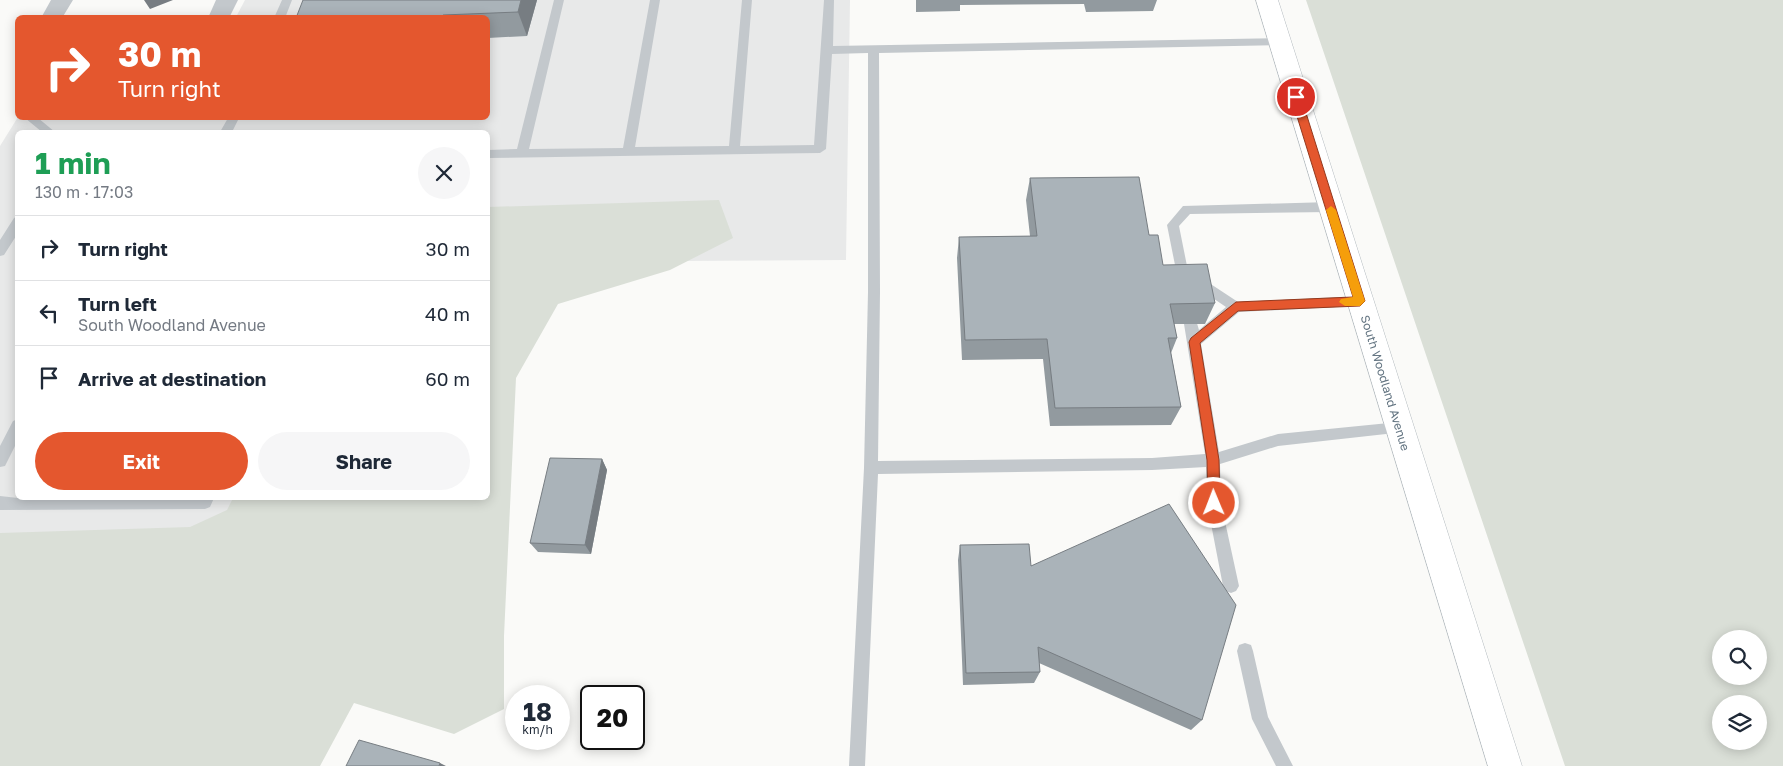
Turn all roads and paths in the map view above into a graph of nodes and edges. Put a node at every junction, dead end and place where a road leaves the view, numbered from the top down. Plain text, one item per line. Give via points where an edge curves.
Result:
1 (62, 0) edge
2 (227, 0) edge
3 (287, 0) edge
4 (559, 0) edge
5 (655, 0) edge
6 (747, 0) edge
7 (829, 0) edge
8 (1267, 0) edge
9 (53, 15) edge
10 (220, 15) edge
11 (280, 15) edge
12 (1279, 42) junction
13 (874, 49) junction
14 (827, 50) junction
15 (34, 120) edge
16 (46, 130) edge
17 (734, 151) junction
18 (628, 152) junction
19 (490, 154) edge
20 (522, 154) junction
21 (1330, 207) junction
22 (15, 226) edge
23 (0, 251) edge
24 (1182, 270) junction
25 (1184, 286) edge
26 (1360, 301) junction
27 (1236, 307) junction
28 (1191, 324) edge
29 (1194, 342) junction
30 (1399, 428) junction
31 (15, 431) edge
32 (1213, 460) junction
33 (0, 461) edge
34 (872, 468) junction
35 (93, 500) edge
36 (206, 500) edge
37 (0, 503) edge
38 (1231, 586) dead end
39 (1245, 651) dead end
40 (857, 766) edge
41 (1285, 766) edge
42 (1505, 766) edge

1 - 9 street
2 - 10 street
3 - 11 lane
4 - 20 lane
5 - 18 lane
6 - 17 lane
7 - 14 lane
8 - 12 street, South Woodland Avenue
12 - 13 lane
12 - 21 street, South Woodland Avenue
13 - 14 lane
13 - 34 lane
14 - 17 lane via 820,149
15 - 16 lane
17 - 18 lane
18 - 20 lane
19 - 20 lane
21 - 24 lane via 1187,209 1173,225
21 - 26 street, South Woodland Avenue
22 - 23 lane
24 - 25 lane
24 - 27 lane
26 - 27 lane
26 - 30 street, South Woodland Avenue
27 - 29 lane
28 - 29 lane
29 - 32 lane
30 - 32 lane via 1278,440
30 - 42 street, South Woodland Avenue
31 - 33 lane
32 - 34 lane
32 - 38 lane via 1214,503
34 - 40 lane
35 - 36 lane
35 - 37 lane
39 - 41 lane via 1260,719

